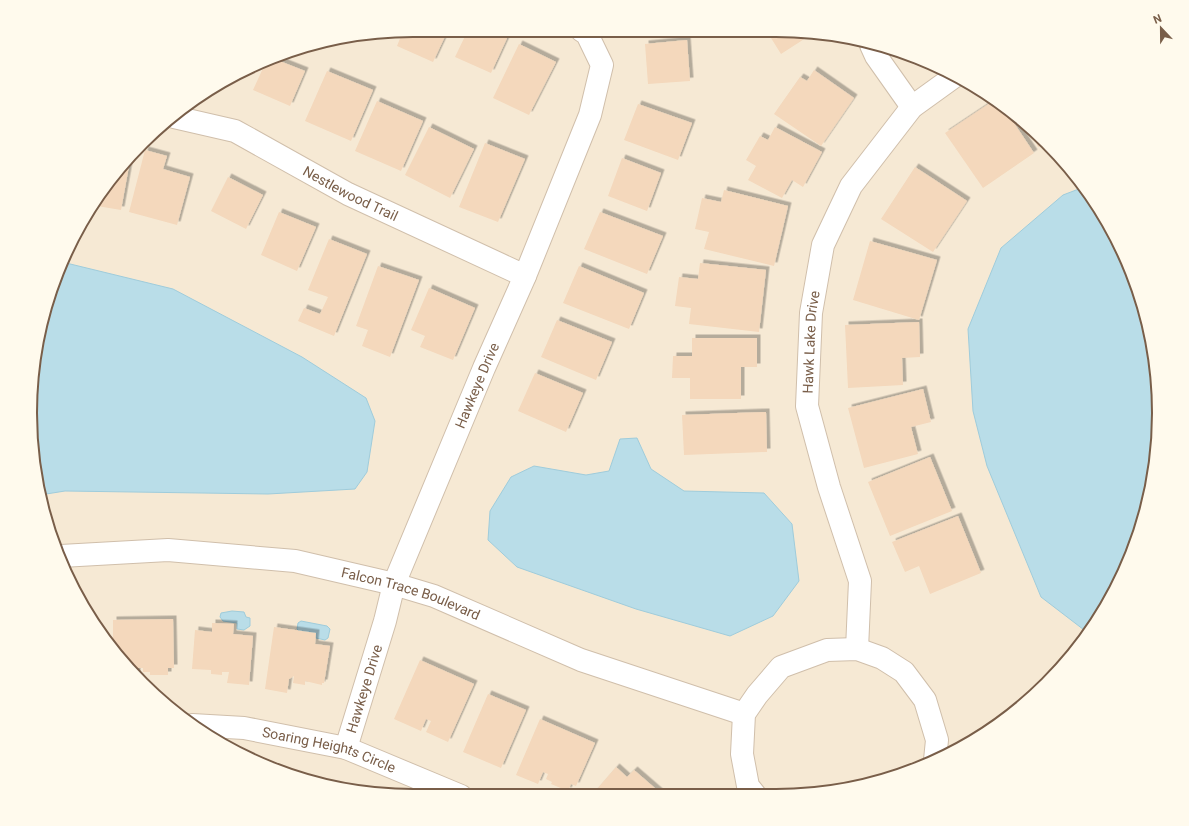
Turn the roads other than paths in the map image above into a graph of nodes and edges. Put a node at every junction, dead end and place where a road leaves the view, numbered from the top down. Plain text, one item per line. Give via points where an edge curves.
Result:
1 (588, 37) edge
2 (873, 50) edge
3 (950, 80) edge
4 (912, 107) junction
5 (180, 118) edge
6 (525, 276) junction
7 (66, 556) edge
8 (394, 584) junction
9 (856, 649) junction
10 (744, 714) junction
11 (202, 725) edge
12 (346, 748) junction
13 (936, 753) edge
14 (444, 789) edge
15 (750, 789) edge

1 - 6 street, Hawkeye Drive via 602,65 590,115
2 - 4 street
3 - 4 street, Hawk Lake Drive
4 - 9 street, Hawk Lake Drive via 851,186 824,245 811,313 807,406 860,581
5 - 6 street, Nestlewood Trail via 235,131 348,194
6 - 8 street, Hawkeye Drive
7 - 8 street, Falcon Trace Boulevard via 168,550 295,561
8 - 10 street, Falcon Trace Boulevard via 434,596 581,660
8 - 12 street, Hawkeye Drive
9 - 10 street via 827,650 781,667
9 - 13 street via 882,658 904,672 925,700 937,740
10 - 15 street via 742,754
11 - 12 street, Soaring Heights Circle via 244,728
12 - 14 street, Soaring Heights Circle

